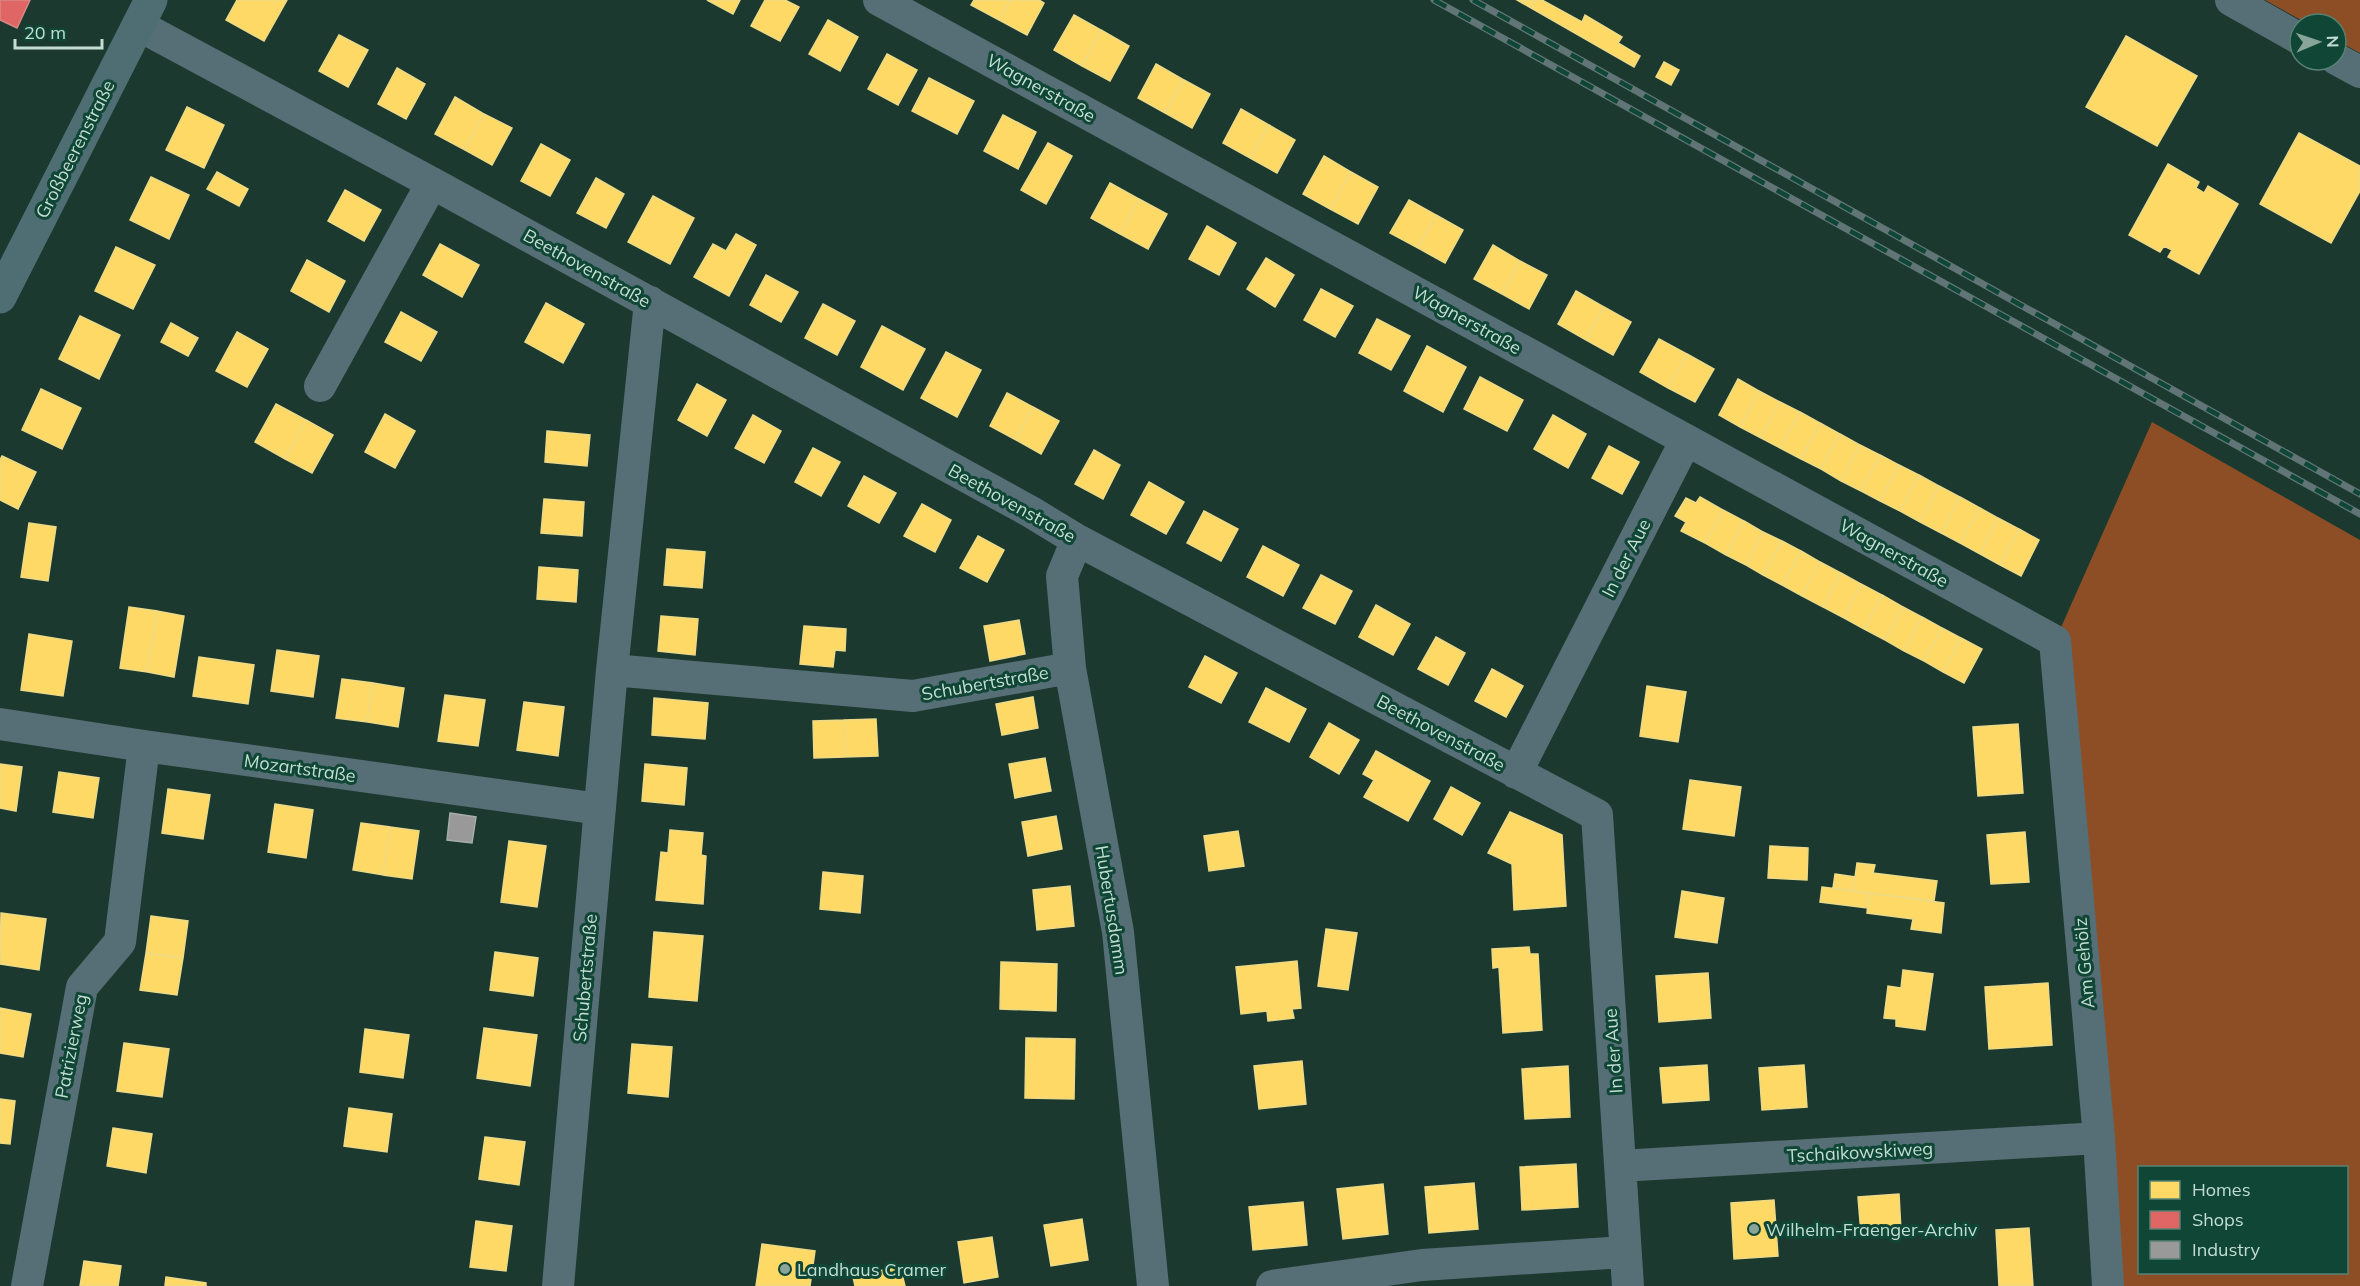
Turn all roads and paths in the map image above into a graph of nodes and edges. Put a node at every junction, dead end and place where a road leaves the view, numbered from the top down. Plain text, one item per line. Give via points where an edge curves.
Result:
1 (879, 0) edge
2 (2231, 0) edge
3 (144, 12) edge
4 (2288, 32) edge
5 (432, 183) junction
6 (0, 297) edge
7 (650, 302) junction
8 (320, 386) dead end
9 (1686, 440) junction
10 (1077, 540) junction
11 (2055, 640) joint
12 (1070, 668) junction
13 (612, 670) junction
14 (0, 724) edge
15 (144, 746) junction
16 (1516, 773) junction
17 (600, 809) junction
18 (1597, 815) joint
19 (2099, 1138) junction
20 (1620, 1166) junction
21 (1625, 1252) junction
22 (27, 1286) edge
23 (558, 1286) edge
24 (1153, 1286) edge
25 (1272, 1286) edge
26 (1628, 1286) edge
27 (2108, 1286) edge

1 - 9 street, Wagnerstraße
2 - 4 street
3 - 5 street, Beethovenstraße
3 - 6 street, Großbeerenstraße
5 - 7 street, Beethovenstraße
5 - 8 street
7 - 10 street, Beethovenstraße
7 - 13 street, Schubertstraße
9 - 11 street, Wagnerstraße
9 - 16 street, In der Aue
10 - 12 street, Hubertusdamm via 1062,576
10 - 16 street, Beethovenstraße
11 - 19 street, Am Gehölz
12 - 13 street, Schubertstraße via 913,696
12 - 24 street, Hubertusdamm via 1118,932
13 - 17 street, Schubertstraße
14 - 15 street, Mozartstraße
15 - 17 street, Mozartstraße
15 - 22 street, Patrizierweg via 120,942 82,987
16 - 18 street, Beethovenstraße
17 - 23 street, Schubertstraße
18 - 20 street, In der Aue
19 - 20 street, Tschaikowskiweg
19 - 27 street, Am Gehölz
20 - 21 street, In der Aue
21 - 25 street via 1422,1265
21 - 26 street, In der Aue

